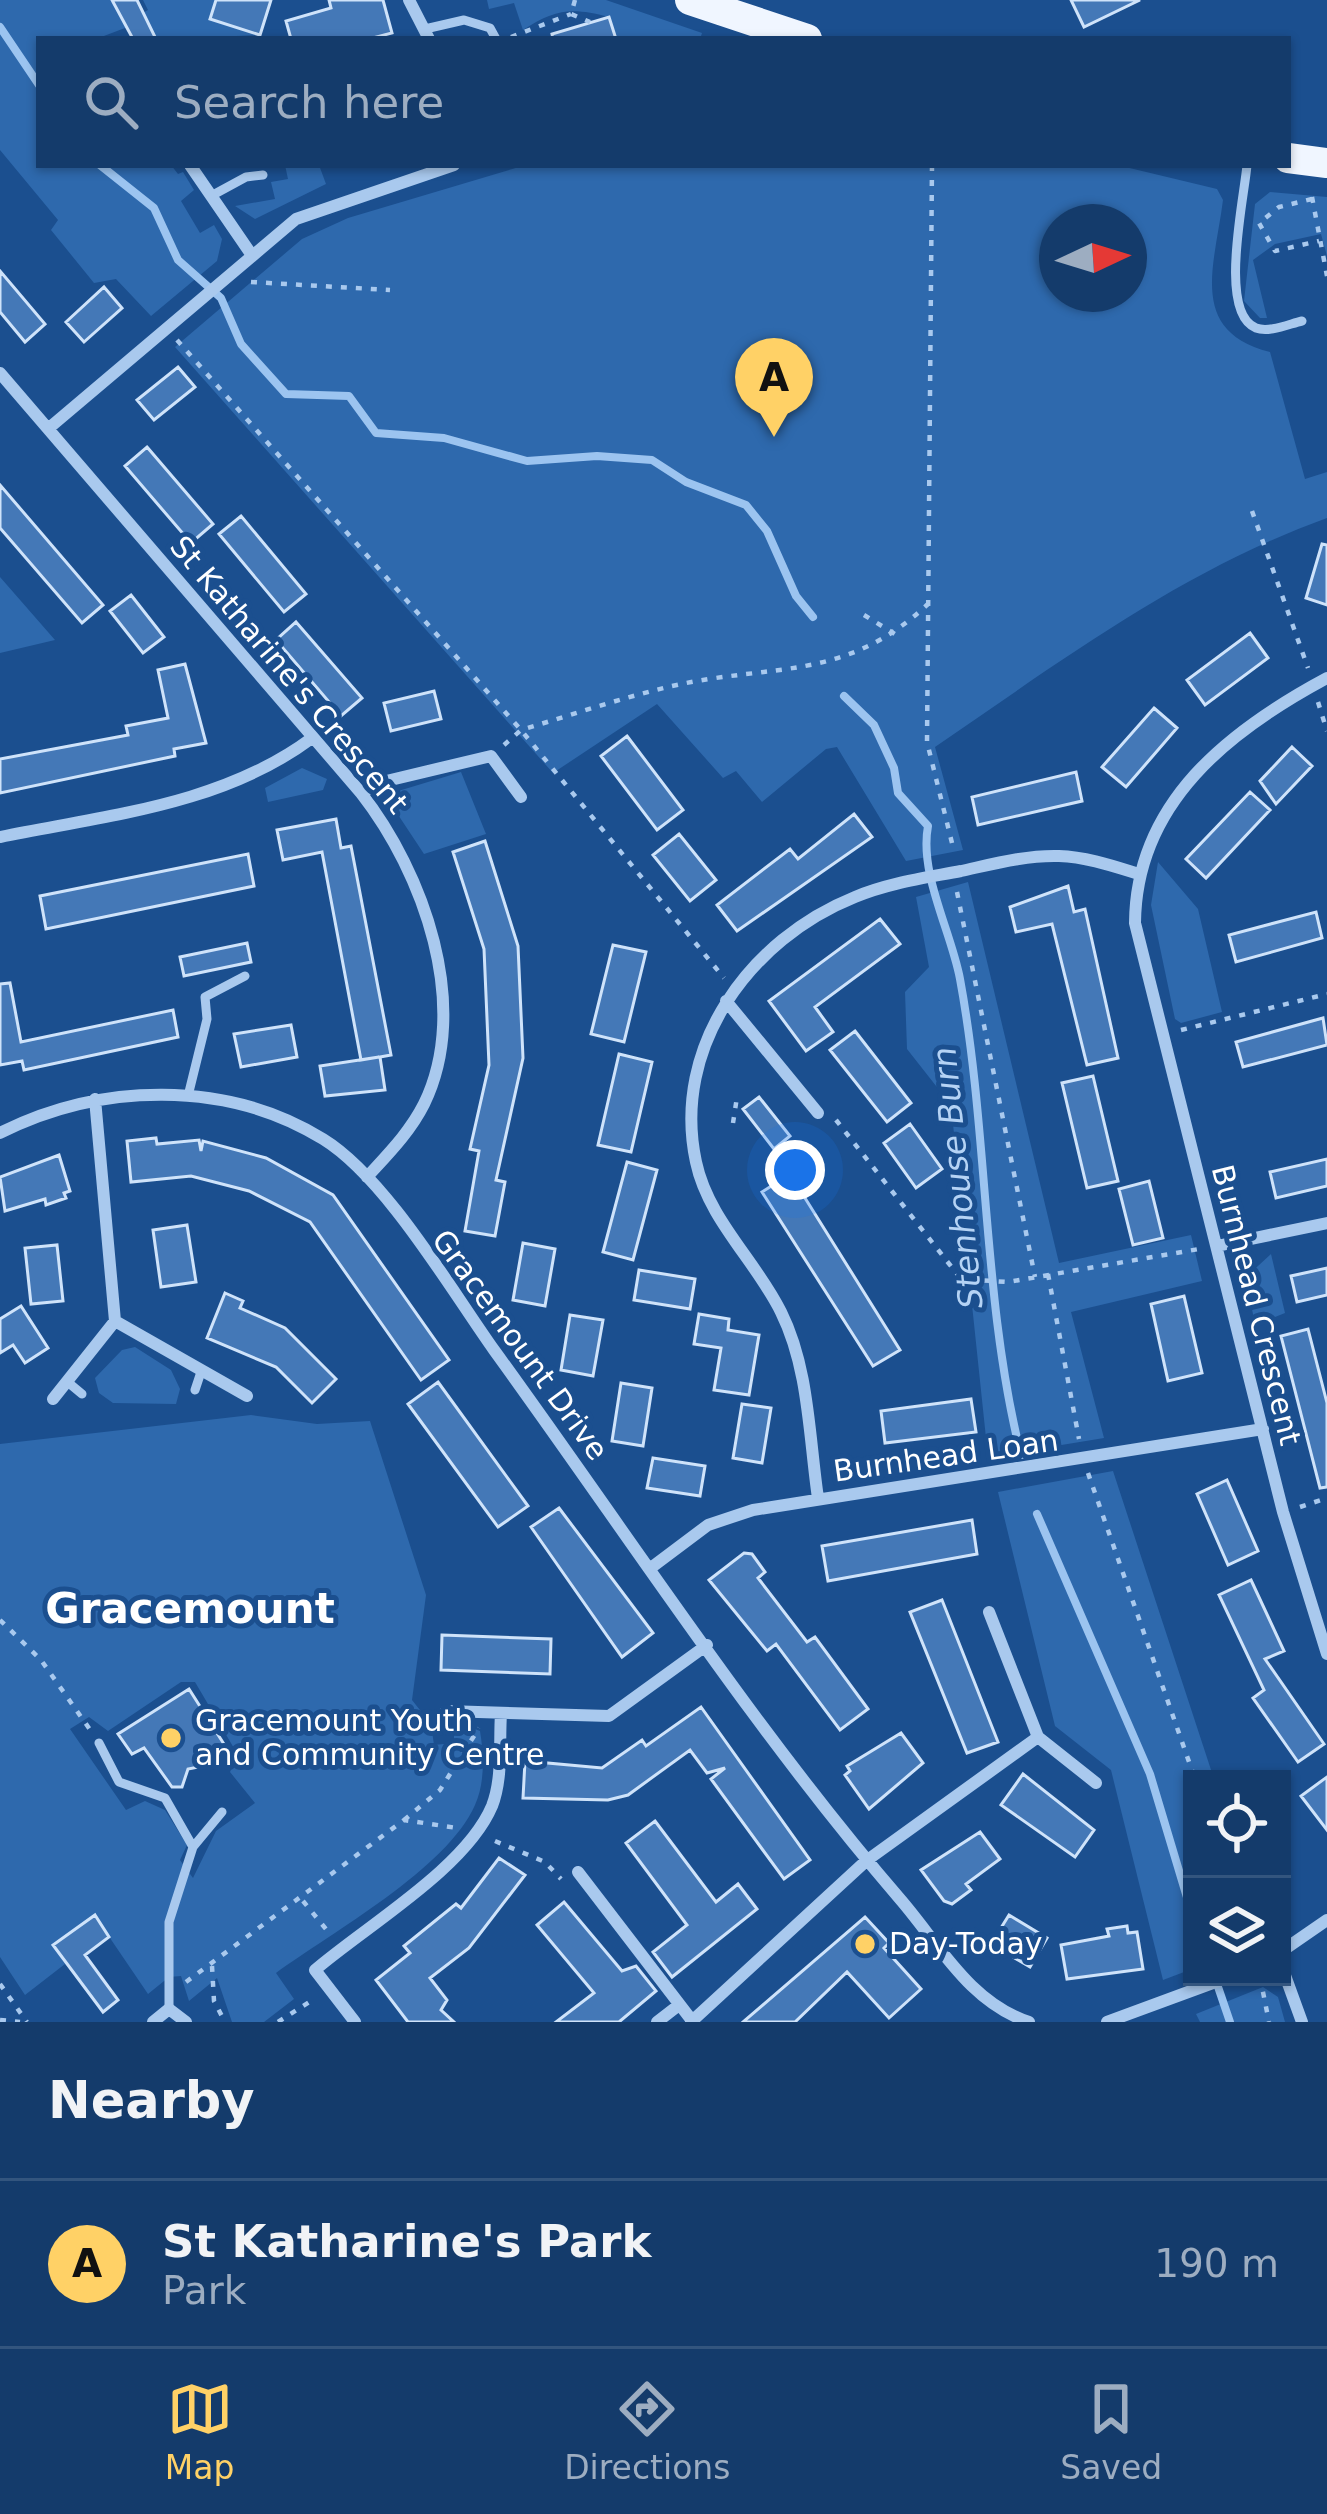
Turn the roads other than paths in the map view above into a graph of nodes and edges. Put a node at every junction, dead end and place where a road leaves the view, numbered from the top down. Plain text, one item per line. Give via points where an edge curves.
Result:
1 (409, 0) edge
2 (690, 0) edge
3 (427, 34) edge
4 (497, 36) edge
5 (794, 36) edge
6 (1291, 158) edge
7 (1327, 163) edge
8 (192, 168) edge
9 (445, 168) edge
10 (1247, 168) edge
11 (263, 175) dead end
12 (212, 196) junction
13 (251, 254) junction
14 (1302, 321) dead end
15 (0, 373) edge
16 (49, 428) junction
17 (1327, 677) edge
18 (312, 738) junction
19 (361, 793) junction
20 (521, 797) dead end
21 (0, 837) edge
22 (1139, 874) junction
23 (245, 976) dead end
24 (726, 1001) junction
25 (188, 1096) junction
26 (95, 1099) junction
27 (818, 1113) road end
28 (0, 1132) edge
29 (367, 1177) junction
30 (1327, 1222) edge
31 (1216, 1246) junction
32 (115, 1321) junction
33 (201, 1372) junction
34 (70, 1384) junction
35 (196, 1390) dead end
36 (82, 1394) dead end
37 (247, 1396) dead end
38 (53, 1399) dead end
39 (1262, 1429) junction
40 (818, 1498) junction
41 (652, 1567) junction
42 (989, 1612) dead end
43 (707, 1645) junction
44 (1327, 1654) edge
45 (446, 1711) dead end
46 (494, 1713) junction
47 (1038, 1737) junction
48 (99, 1743) road end
49 (1096, 1783) dead end
50 (222, 1812) dead end
51 (193, 1846) junction
52 (866, 1861) junction
53 (578, 1872) dead end
54 (1327, 1920) edge
55 (1291, 1945) edge
56 (1206, 1986) edge
57 (1289, 1986) edge
58 (679, 2005) junction
59 (169, 2009) junction
60 (691, 2020) edge
61 (153, 2022) edge
62 (186, 2022) edge
63 (356, 2022) edge
64 (657, 2022) edge
65 (1029, 2022) edge
66 (1107, 2022) edge
67 (1301, 2022) edge

1 - 3 street
2 - 5 main road via 728,21
3 - 4 lane via 464,20
6 - 7 main road
8 - 12 street
9 - 13 street via 323,207
10 - 14 lane via 1238,311 1267,330
11 - 12 lane
12 - 13 street
13 - 16 street
15 - 16 street, St Katharine's Crescent
16 - 18 street, St Katharine's Crescent
17 - 22 street, Burnhead Crescent via 1210,755 1168,810
18 - 19 street, St Katharine's Crescent
18 - 21 street via 227,788
19 - 20 street via 378,782 491,757
19 - 29 street, St Katharine's Crescent via 398,847 425,914 441,1034 425,1102
22 - 24 street via 1066,856 874,890 830,909 760,958
22 - 31 street, Burnhead Crescent via 1136,923
23 - 25 lane via 205,997
24 - 27 street
24 - 40 street via 695,1068 696,1166 789,1328
25 - 26 street, Gracemount Drive
25 - 29 street, Gracemount Drive via 297,1124
26 - 28 street, Gracemount Drive
26 - 32 street
29 - 41 street, Gracemount Drive
30 - 31 street
31 - 39 street, Burnhead Crescent
32 - 33 street
32 - 34 street
33 - 35 lane
33 - 37 street
34 - 36 lane
34 - 38 street
39 - 40 street, Burnhead Loan
39 - 44 street, Burnhead Crescent
40 - 41 street, Burnhead Loan via 708,1525
41 - 43 street, Gracemount Drive
42 - 47 street
43 - 46 street via 609,1716
43 - 52 street, Gracemount Drive
45 - 46 street
46 - 63 street via 497,1783 476,1830 315,1970
47 - 49 street
47 - 52 street
48 - 51 lane via 119,1782 165,1798
50 - 51 lane
51 - 59 lane via 169,1922
52 - 60 street
52 - 65 street, Gracemount Drive via 992,2006
53 - 58 street
54 - 55 street
56 - 66 street
57 - 67 street
58 - 60 street
58 - 64 street
59 - 61 street
59 - 62 street

